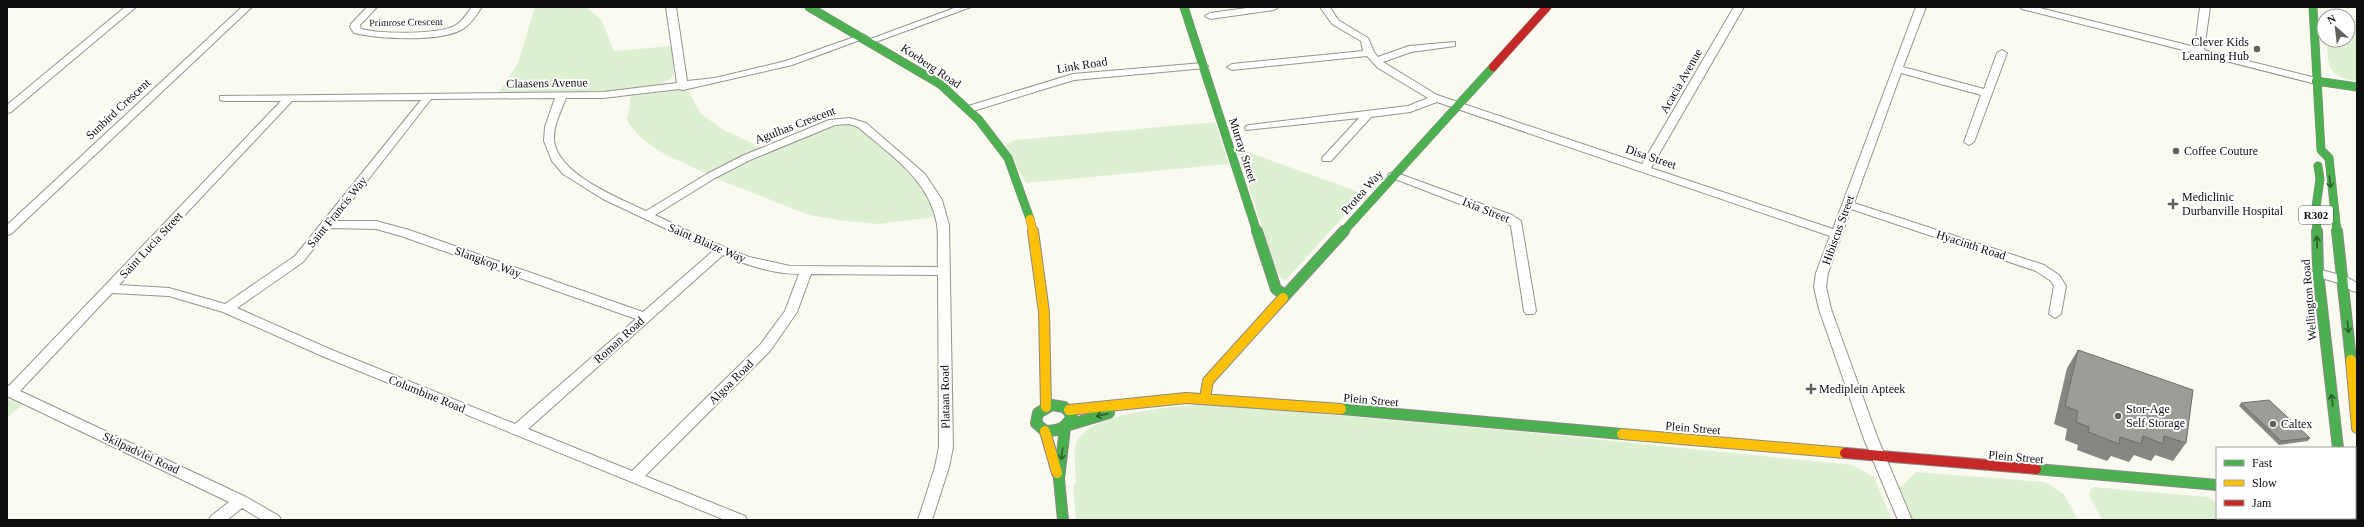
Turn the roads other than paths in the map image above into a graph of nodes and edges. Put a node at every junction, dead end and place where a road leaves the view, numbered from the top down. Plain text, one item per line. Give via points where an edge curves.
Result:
1 (131, 7) edge
2 (247, 7) edge
3 (372, 7) edge
4 (477, 7) edge
5 (671, 7) edge
6 (809, 7) edge
7 (966, 7) edge
8 (1184, 7) edge
9 (1274, 7) edge
10 (1325, 7) edge
11 (1547, 7) edge
12 (1739, 7) edge
13 (1921, 7) edge
14 (2025, 7) edge
15 (2071, 7) edge
16 (2205, 7) edge
17 (2313, 7) edge
18 (1210, 16) dead end
19 (2066, 17) junction
20 (866, 39) junction
21 (1452, 44) dead end
22 (2199, 51) junction
23 (1369, 53) junction
24 (2002, 53) dead end
25 (1376, 61) junction
26 (1203, 66) junction
27 (1232, 67) dead end
28 (1896, 72) junction
29 (2316, 81) junction
30 (683, 87) junction
31 (2357, 88) edge
32 (561, 96) junction
33 (1984, 96) junction
34 (290, 97) junction
35 (428, 97) junction
36 (224, 98) dead end
37 (1437, 98) junction
38 (1457, 105) junction
39 (969, 109) junction
40 (7, 110) edge
41 (1368, 113) junction
42 (1250, 128) dead end
43 (1969, 142) dead end
44 (2321, 150) junction
45 (1327, 159) dead end
46 (1645, 169) junction
47 (1394, 175) junction
48 (1847, 204) junction
49 (646, 216) junction
50 (328, 224) junction
51 (7, 230) edge
52 (1836, 234) junction
53 (720, 251) junction
54 (806, 271) junction
55 (943, 271) junction
56 (2319, 277) junction
57 (2350, 286) edge
58 (110, 289) junction
59 (1285, 295) junction
60 (227, 309) junction
61 (1530, 311) dead end
62 (2055, 314) dead end
63 (644, 317) junction
64 (1048, 361) junction
65 (1055, 383) dead end
66 (9, 391) edge
67 (1059, 395) dead end
68 (1205, 398) junction
69 (1168, 400) junction
70 (1046, 407) junction
71 (1066, 408) junction
72 (1067, 427) junction
73 (2357, 428) edge
74 (517, 430) junction
75 (1045, 430) junction
76 (2338, 447) edge
77 (1878, 456) junction
78 (634, 478) junction
79 (1059, 479) junction
80 (2216, 485) edge
81 (241, 501) junction
82 (216, 520) edge
83 (274, 520) edge
84 (740, 520) edge
85 (926, 520) edge
86 (1063, 520) edge
87 (1905, 520) edge

1 - 40 street
2 - 51 street, Sunbird Crescent
3 - 4 street, Primrose Crescent via 354,27 357,31 371,34 442,33 458,28
5 - 30 street
6 - 20 main road, Koeberg Road
7 - 20 street, Claasens Avenue
8 - 26 main road, Murray Street
9 - 18 street
10 - 23 street, Disa Street via 1335,22 1365,40
11 - 38 main road, Protea Way
12 - 46 street, Acacia Avenue
13 - 28 street, Hibiscus Street
14 - 19 street
15 - 19 street
16 - 22 street
17 - 29 main road, Wellington Road / R302
19 - 22 street
20 - 30 street, Claasens Avenue via 751,73
20 - 39 main road, Koeberg Road via 940,84
21 - 25 street via 1409,49
22 - 29 street
23 - 25 street, Disa Street
23 - 27 street
24 - 33 street
25 - 37 street, Disa Street
26 - 39 street, Link Road via 1073,77
26 - 59 main road, Murray Street via 1276,289
28 - 33 street
28 - 48 street, Hibiscus Street
29 - 31 main road
29 - 44 main road, Wellington Road / R302
30 - 32 street, Claasens Avenue via 603,95
32 - 35 street, Claasens Avenue
32 - 49 street, Saint Blaize Way via 550,128 549,141 557,161 582,183
33 - 43 street
34 - 35 street, Claasens Avenue
34 - 36 street, Claasens Avenue
34 - 58 street, Saint Lucia Street
35 - 50 street, Saint Francis Way
37 - 38 street, Disa Street
37 - 41 street via 1410,109
38 - 46 street, Disa Street
38 - 47 main road, Protea Way
39 - 64 main road, Koeberg Road via 997,140 1008,158 1030,212 1040,264
41 - 42 street
41 - 45 street
56 -> 44 main road, Wellington Road / R302 via 2316,207 2320,179 2317,156
44 -> 57 main road, Wellington Road / R302 via 2329,158
46 - 52 street, Disa Street
47 - 59 main road, Protea Way
47 - 61 street, Ixia Street via 1508,218 1517,224
48 - 52 street, Hibiscus Street
48 - 62 street, Hyacinth Road via 2040,268 2050,274 2060,286
49 - 53 street, Saint Blaize Way
49 - 55 street, Agulhas Crescent via 746,158 833,122 855,121 914,168 932,191 940,209 943,225
50 - 60 street, Saint Francis Way via 294,262
50 - 63 street, Slangkop Way via 376,225 405,232
52 - 77 street, Hibiscus Street via 1822,273 1821,295
53 - 54 street, Saint Blaize Way via 760,264
53 - 63 street, Roman Road
54 - 55 street, Saint Blaize Way
54 - 78 street, Algoa Road via 791,312 765,348
55 - 85 street, Plataan Road via 946,447
56 - 57 street
76 -> 56 main road, Wellington Road / R302
57 -> 73 main road, Wellington Road / R302
58 - 60 street, Columbine Road via 169,292
58 - 66 street, Saint Lucia Street
59 - 68 main road, Protea Way via 1208,381
60 - 74 street, Columbine Road via 327,353
63 - 74 street, Roman Road
64 - 65 main road, Koeberg Road
64 - 70 main road, Koeberg Road
66 - 81 street, Skilpadvlei Road
67 - 71 main road
68 - 69 main road, Plein Street
68 - 77 main road, Plein Street
69 - 71 main road, Plein Street
69 -> 72 main road, Plein Street
70 - 71 main road via 1055,405
70 - 75 main road via 1038,413 1036,419 1039,427
71 - 72 main road via 1072,417
72 - 75 main road via 1054,432
72 -> 79 main road
74 - 78 street, Columbine Road
75 - 79 main road
77 - 80 main road, Plein Street
77 - 87 street, Hibiscus Street
78 - 84 street, Columbine Road
79 - 86 main road
81 - 82 street
81 - 83 street, Skilpadvlei Road

